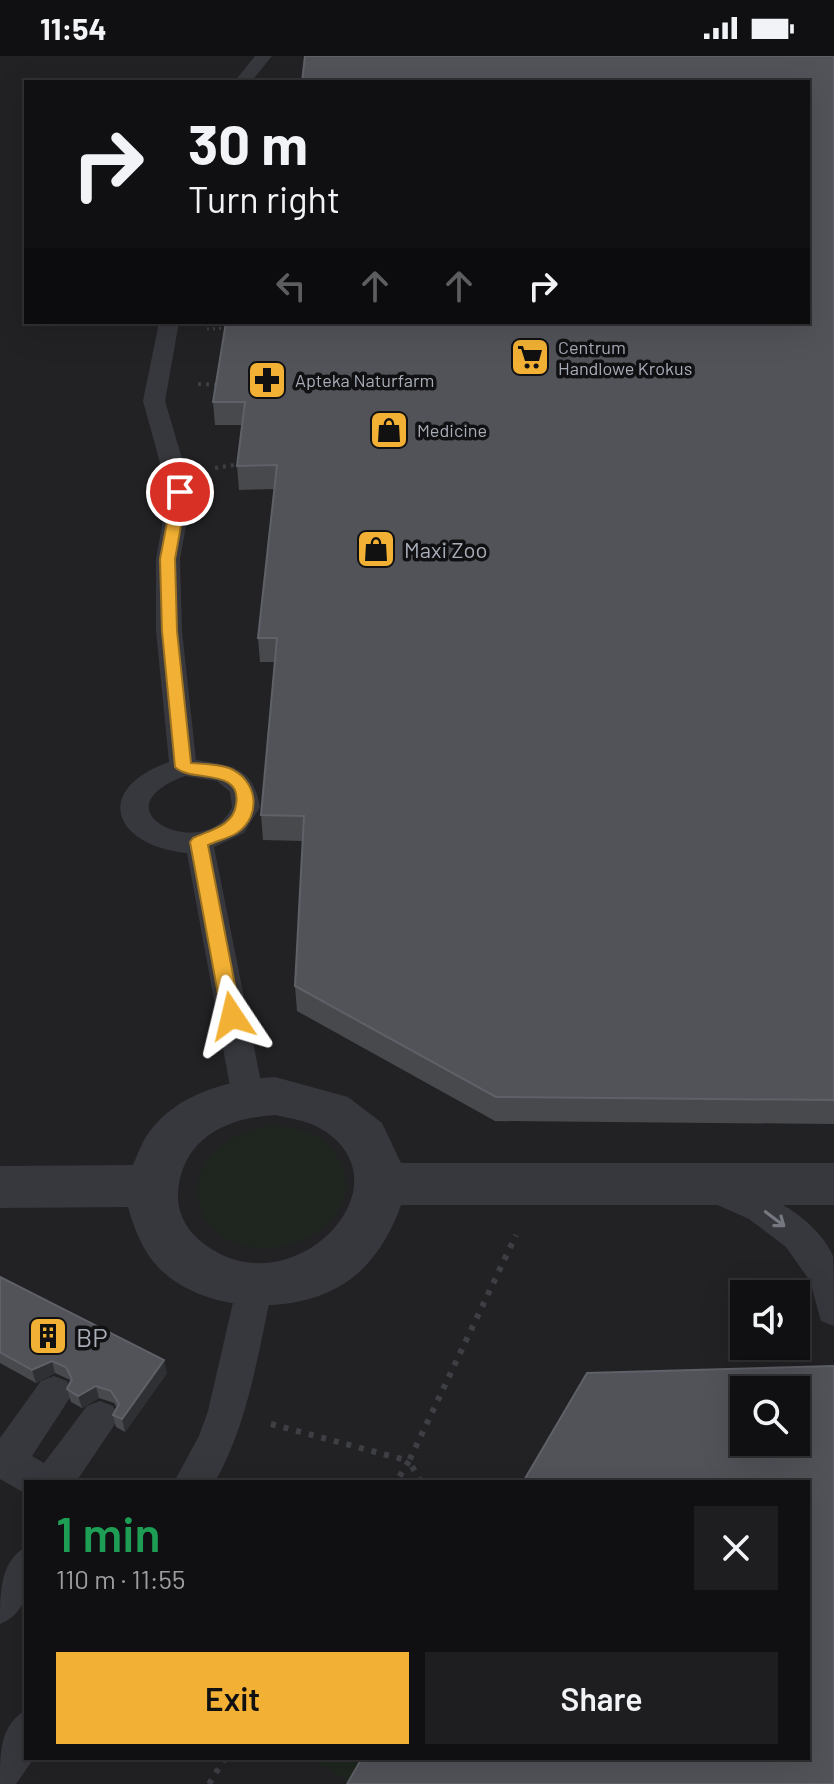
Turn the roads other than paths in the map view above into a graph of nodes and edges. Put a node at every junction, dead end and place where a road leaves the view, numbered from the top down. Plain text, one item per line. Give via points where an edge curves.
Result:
1 (264, 56) edge
2 (244, 80) edge
3 (169, 324) edge
4 (183, 767) junction
5 (199, 842) junction
6 (248, 1097) junction
7 (380, 1184) junction
8 (834, 1184) edge
9 (705, 1185) junction
10 (151, 1186) junction
11 (0, 1187) edge
12 (832, 1282) edge
13 (255, 1285) junction
14 (54, 1393) dead end
15 (100, 1418) dead end
16 (3, 1459) edge
17 (39, 1480) edge
18 (54, 1480) edge
19 (195, 1480) edge
20 (24, 1570) edge
21 (0, 1604) edge
22 (24, 1735) edge
23 (0, 1770) edge

1 - 2 lane
3 - 4 lane via 154,401 180,492 168,559 169,631
4 - 5 lane via 146,783 133,801 135,820 150,835
4 - 5 lane via 225,773 256,807 232,828
5 - 6 lane
6 - 7 street via 302,1099 342,1116 370,1146
6 - 10 street via 198,1117 175,1136 160,1158
7 - 9 street
7 - 13 street via 374,1216 343,1256 296,1279
8 - 9 street
9 -> 12 lane via 761,1209 798,1237
10 - 11 street
10 - 13 street via 159,1232 172,1250 215,1277
13 - 19 lane via 227,1411
14 - 16 lane
15 - 18 lane
16 - 17 lane
20 - 21 lane
22 - 23 lane

